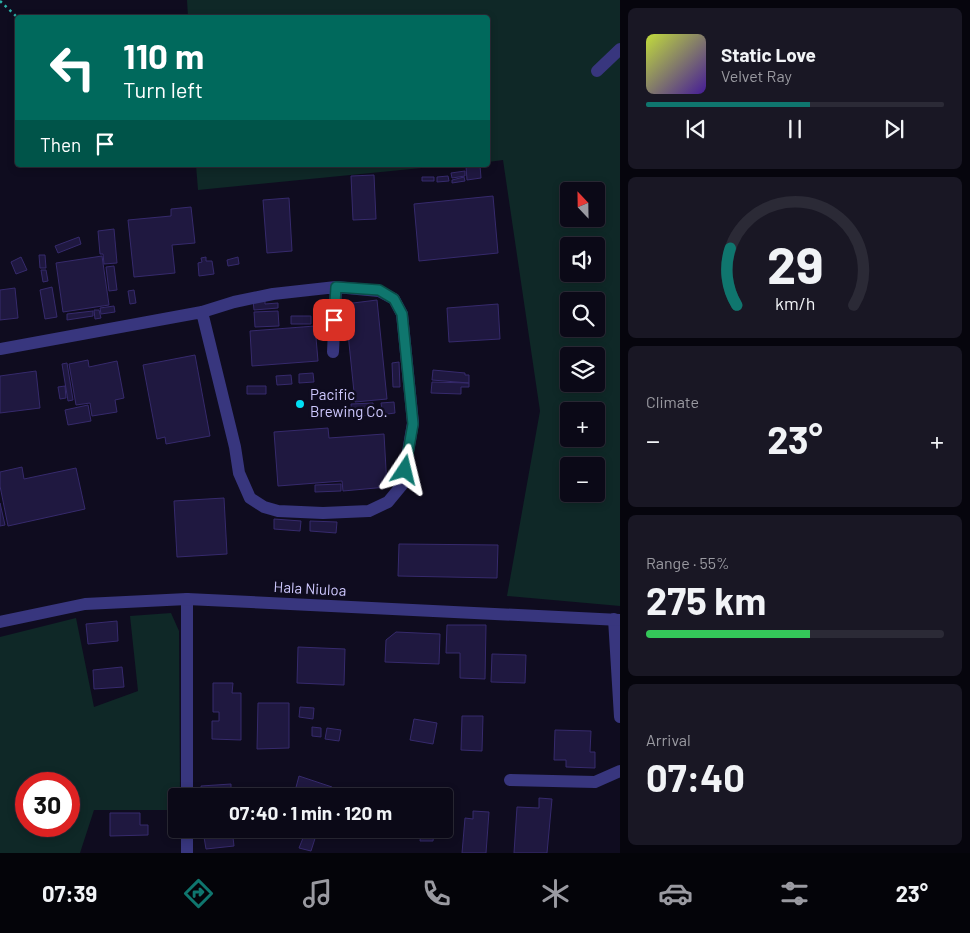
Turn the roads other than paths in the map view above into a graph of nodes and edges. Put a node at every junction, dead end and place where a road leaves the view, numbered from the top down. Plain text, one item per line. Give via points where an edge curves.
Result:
1 (620, 49) edge
2 (597, 71) dead end
3 (336, 287) junction
4 (202, 312) junction
5 (0, 349) edge
6 (333, 352) dead end
7 (187, 599) junction
8 (617, 620) edge
9 (0, 622) edge
10 (620, 718) edge
11 (620, 771) edge
12 (510, 780) dead end
13 (187, 788) edge
14 (187, 838) edge
15 (187, 853) edge

1 - 2 street
3 - 4 street via 273,294
3 - 4 street via 379,290 394,299 402,314 413,424 402,485 388,502 369,511 278,511 250,498 239,473
3 - 6 street
4 - 5 street
7 - 8 street, Hala Niuloa
7 - 9 street, Hala Niuloa via 85,604
7 - 13 street
8 - 10 street
11 - 12 street via 595,782
14 - 15 street

